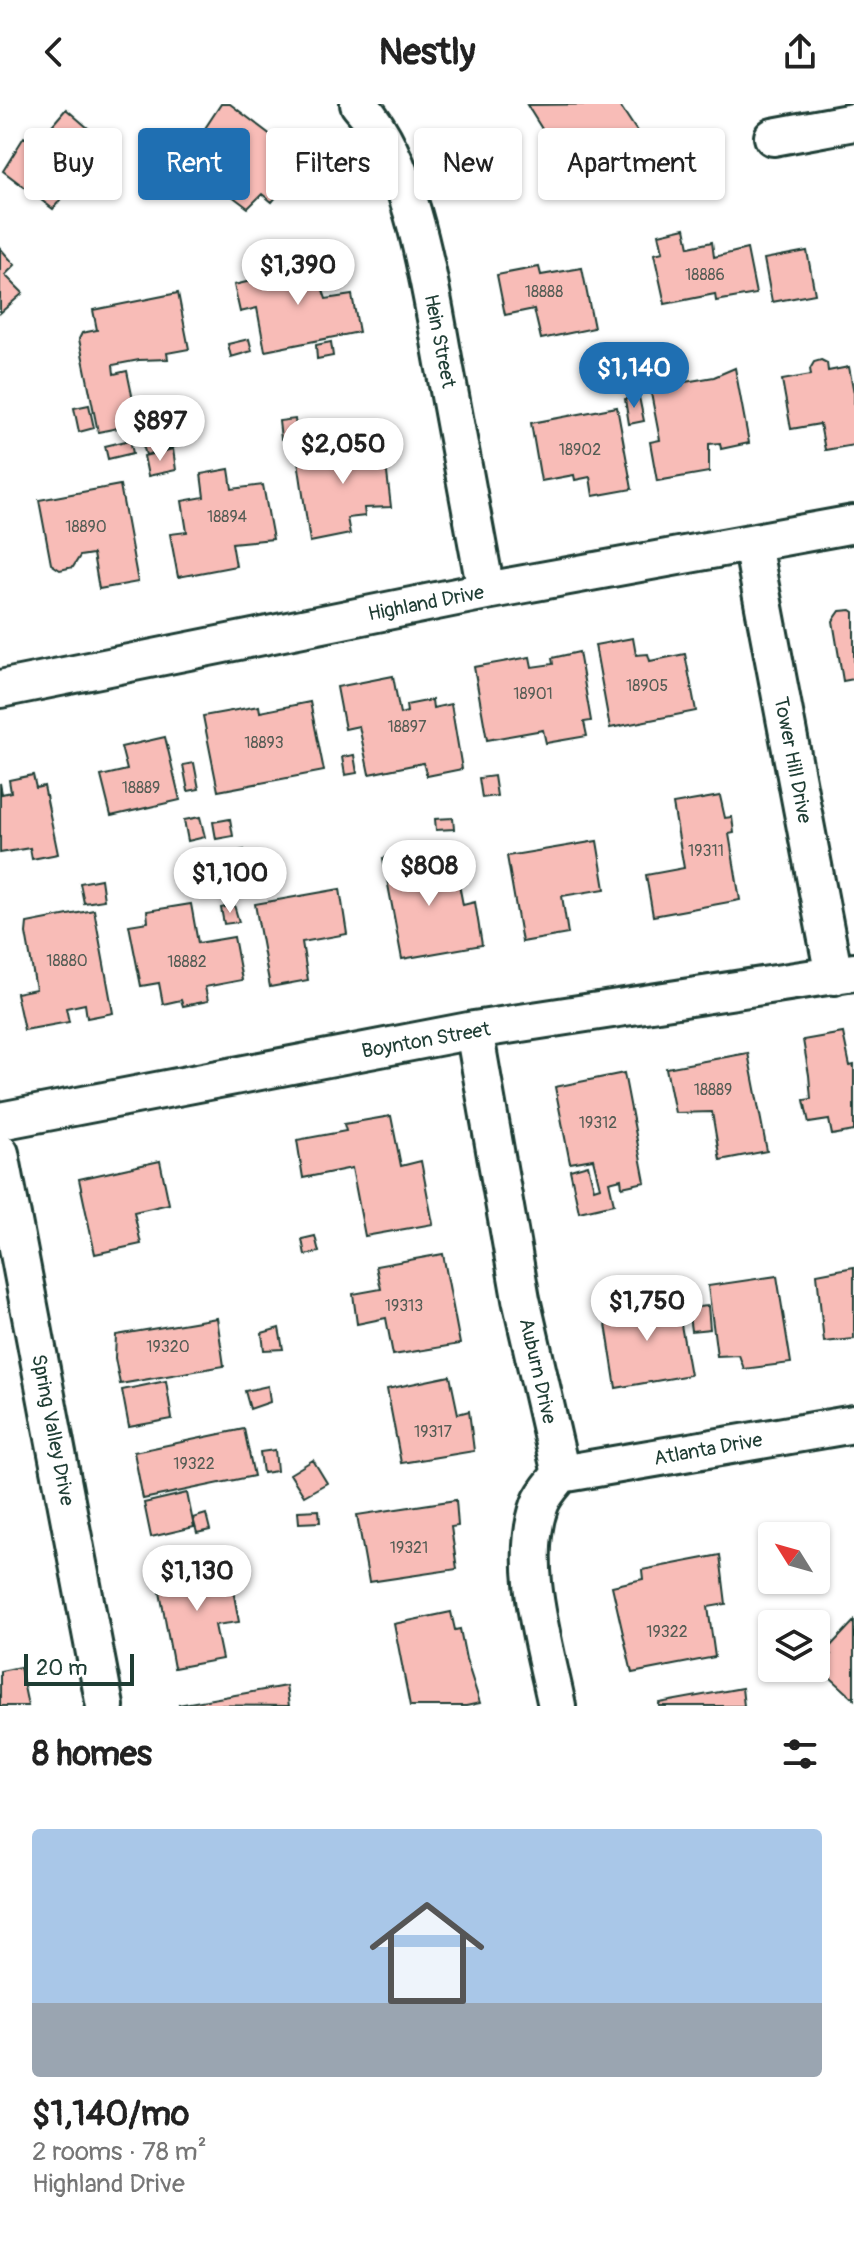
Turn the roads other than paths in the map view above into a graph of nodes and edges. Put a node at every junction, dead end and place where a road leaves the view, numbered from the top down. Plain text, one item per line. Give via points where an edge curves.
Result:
1 (359, 104) edge
2 (854, 122) edge
3 (773, 137) dead end
4 (854, 524) edge
5 (752, 544) junction
6 (486, 591) junction
7 (0, 689) edge
8 (844, 974) edge
9 (474, 1030) junction
10 (0, 1121) edge
11 (0, 1153) edge
12 (854, 1424) edge
13 (561, 1474) junction
14 (105, 1706) edge
15 (557, 1706) edge

1 - 6 street, Hein Street via 393,157 411,207
2 - 3 street
4 - 5 street, Highland Drive
5 - 6 street, Highland Drive
5 - 8 street, Tower Hill Drive
6 - 7 street, Highland Drive
8 - 9 street, Boynton Street
9 - 10 street, Boynton Street
9 - 13 street, Auburn Drive via 521,1299
11 - 14 street, Spring Valley Drive
12 - 13 street, Atlanta Drive
13 - 15 street via 541,1501 532,1533 532,1577

